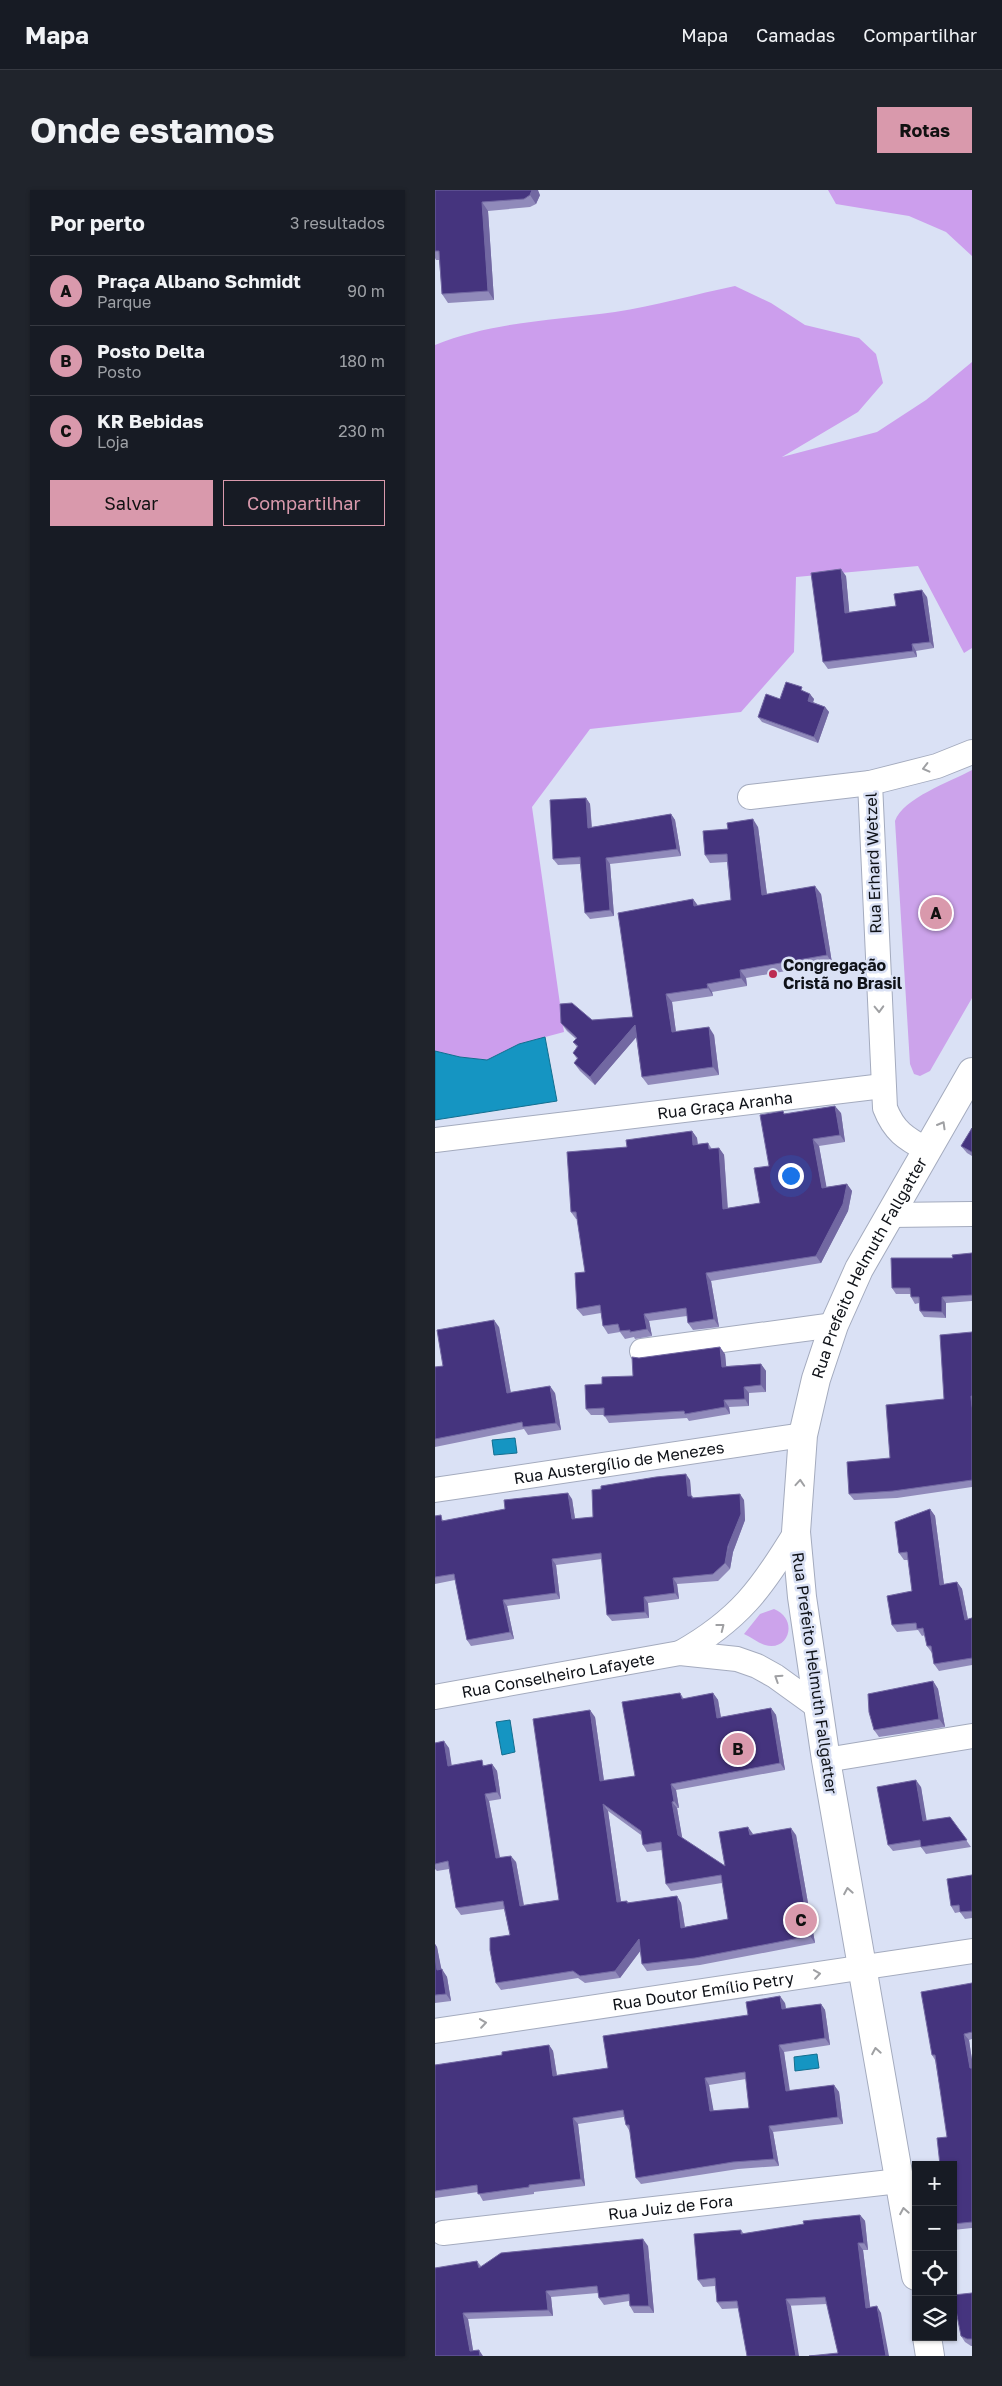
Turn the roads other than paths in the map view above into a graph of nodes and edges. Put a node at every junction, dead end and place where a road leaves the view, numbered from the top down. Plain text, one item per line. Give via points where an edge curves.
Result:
1 (972, 752) edge
2 (870, 783) junction
3 (750, 797) dead end
4 (972, 1072) edge
5 (883, 1086) junction
6 (435, 1140) edge
7 (927, 1150) junction
8 (972, 1214) edge
9 (889, 1215) junction
10 (834, 1325) junction
11 (642, 1351) dead end
12 (803, 1435) junction
13 (435, 1490) edge
14 (797, 1532) junction
15 (680, 1653) junction
16 (435, 1697) edge
17 (818, 1707) junction
18 (972, 1736) edge
19 (826, 1760) junction
20 (972, 1951) edge
21 (861, 1967) junction
22 (435, 2031) edge
23 (899, 2181) junction
24 (443, 2233) dead end
25 (912, 2254) edge
26 (928, 2341) edge
27 (930, 2356) edge

1 -> 2 street, Rua Erhard Wetzel via 937,766
2 - 3 street
2 -> 5 street, Rua Erhard Wetzel
7 -> 4 main road, Rua Prefeito Helmuth Fallgatter
5 - 6 street, Rua Graça Aranha
5 - 7 street, Rua Erhard Wetzel via 885,1108 892,1125 907,1139
7 - 9 main road, Rua Prefeito Helmuth Fallgatter
8 - 9 street
9 - 10 main road, Rua Prefeito Helmuth Fallgatter via 859,1269
10 - 11 street
10 - 12 main road, Rua Prefeito Helmuth Fallgatter via 816,1378
12 - 13 street, Rua Austergílio de Menezes
14 -> 12 main road, Rua Prefeito Helmuth Fallgatter
15 -> 14 street, Rua Conselheiro Lafayete via 708,1638 748,1604
14 - 17 main road, Rua Prefeito Helmuth Fallgatter via 801,1597
15 - 16 street, Rua Conselheiro Lafayete
17 -> 15 street, Rua Conselheiro Lafayete via 757,1666 737,1659
17 - 19 main road, Rua Prefeito Helmuth Fallgatter
18 - 19 street
21 -> 19 main road, Rua Prefeito Helmuth Fallgatter
20 - 21 street, Rua Doutor Emílio Petry
22 -> 21 street, Rua Doutor Emílio Petry
23 -> 21 main road, Rua Prefeito Helmuth Fallgatter
23 - 24 street, Rua Juiz de Fora
25 -> 23 main road, Rua Prefeito Helmuth Fallgatter
26 - 27 main road

